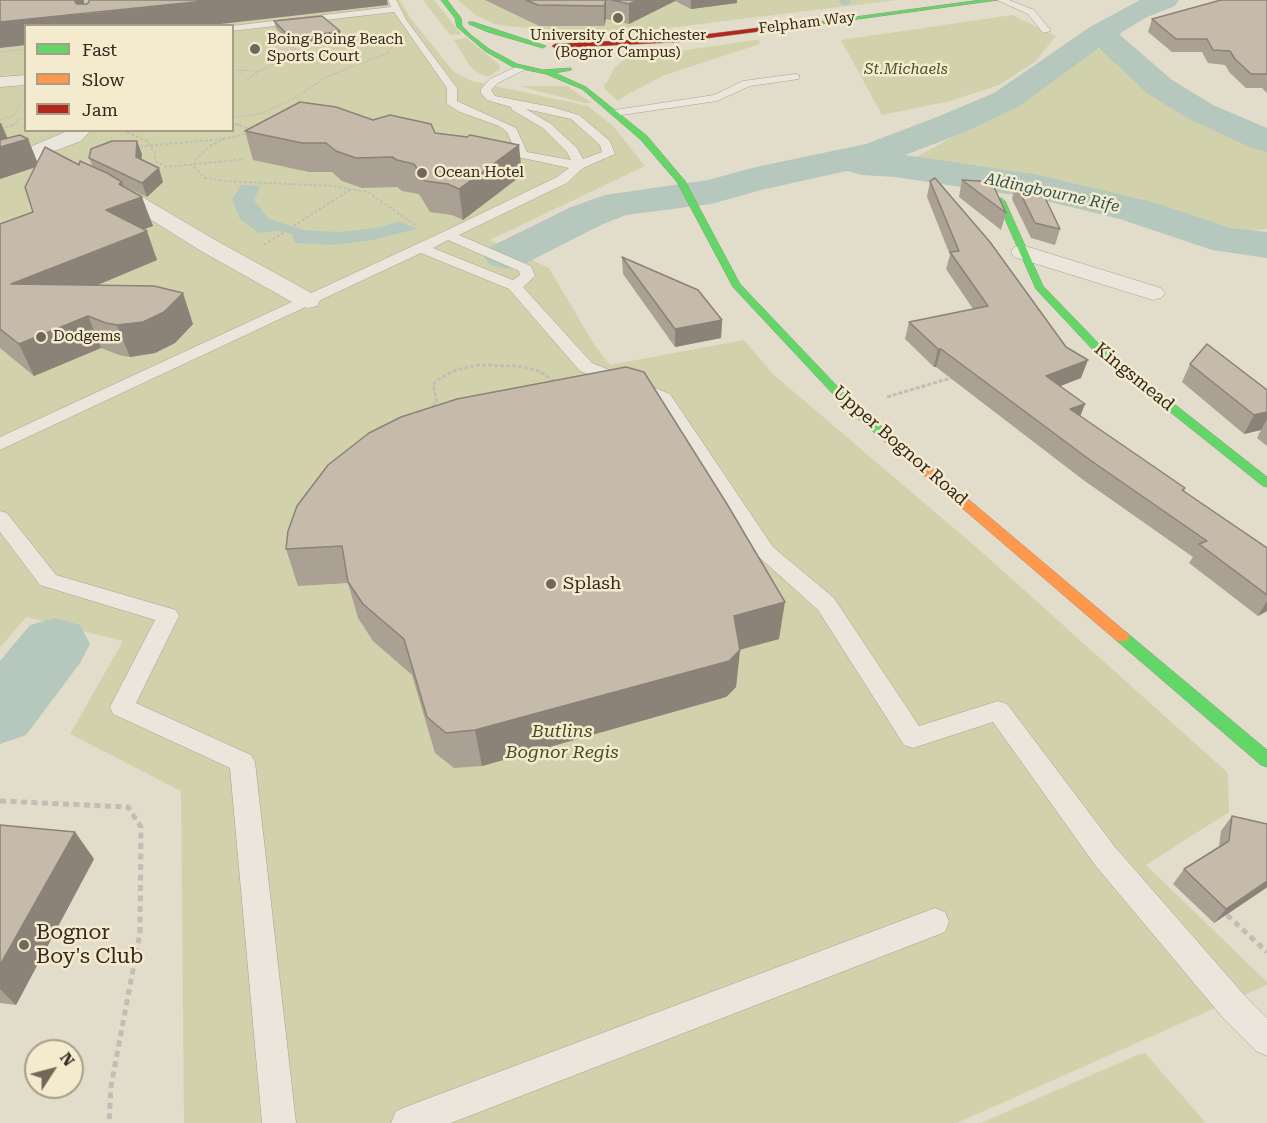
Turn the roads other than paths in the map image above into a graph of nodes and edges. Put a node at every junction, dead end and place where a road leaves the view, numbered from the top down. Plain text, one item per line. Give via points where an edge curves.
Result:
1 (444, 0) edge
2 (968, 0) edge
3 (995, 0) edge
4 (1001, 0) edge
5 (394, 5) edge
6 (937, 6) junction
7 (458, 18) junction
8 (234, 28) edge
9 (1046, 31) dead end
10 (677, 40) junction
11 (549, 46) junction
12 (587, 63) junction
13 (515, 65) junction
14 (548, 72) junction
15 (795, 77) dead end
16 (24, 80) edge
17 (0, 82) edge
18 (584, 88) junction
19 (507, 103) junction
20 (615, 113) junction
21 (80, 132) edge
22 (522, 154) junction
23 (505, 155) edge
24 (579, 165) junction
25 (1001, 201) edge
26 (453, 233) junction
27 (421, 248) junction
28 (1022, 252) junction
29 (513, 286) junction
30 (1153, 293) dead end
31 (308, 301) junction
32 (0, 444) edge
33 (1267, 483) edge
34 (0, 518) edge
35 (1267, 760) edge
36 (935, 922) dead end
37 (1267, 1040) edge
38 (279, 1123) edge
39 (408, 1123) edge

1 - 7 street
2 - 6 street, Felpham Way
3 - 6 street, Felpham Way
4 - 9 lane via 1031,12
5 - 8 lane
5 - 22 lane via 452,88 451,102 512,130
6 - 10 street, Felpham Way
7 - 11 street via 490,31
7 - 13 street via 459,26 474,40
10 - 11 street, Felpham Way
10 - 12 street, Felpham Way
11 - 12 street via 578,50
11 - 13 street via 515,52 510,57
12 - 14 street, Felpham Way
12 - 18 street
13 - 14 street
13 - 19 lane via 486,89 491,98
14 - 18 street, Upper Bognor Road
15 - 20 lane via 747,83 717,98
16 - 17 street
18 - 20 street, Upper Bognor Road
19 - 24 lane via 547,126 573,152
19 - 24 lane via 574,117 595,132 609,154
20 - 35 street, Upper Bognor Road via 644,138 681,181 736,285 851,407
21 - 31 street via 24,155 125,195
22 - 23 lane
22 - 24 lane
24 - 26 lane via 562,180
25 - 28 street, Kingsmead
26 - 27 lane
26 - 29 lane via 526,269 528,276
27 - 29 lane
27 - 31 lane
28 - 30 street
28 - 33 street, Kingsmead via 1039,287 1099,350
29 - 37 lane via 586,367 664,398 766,552 826,604 913,738 998,711 1104,856
31 - 32 lane
34 - 38 lane via 48,580 168,616 122,707 242,762
36 - 39 lane

